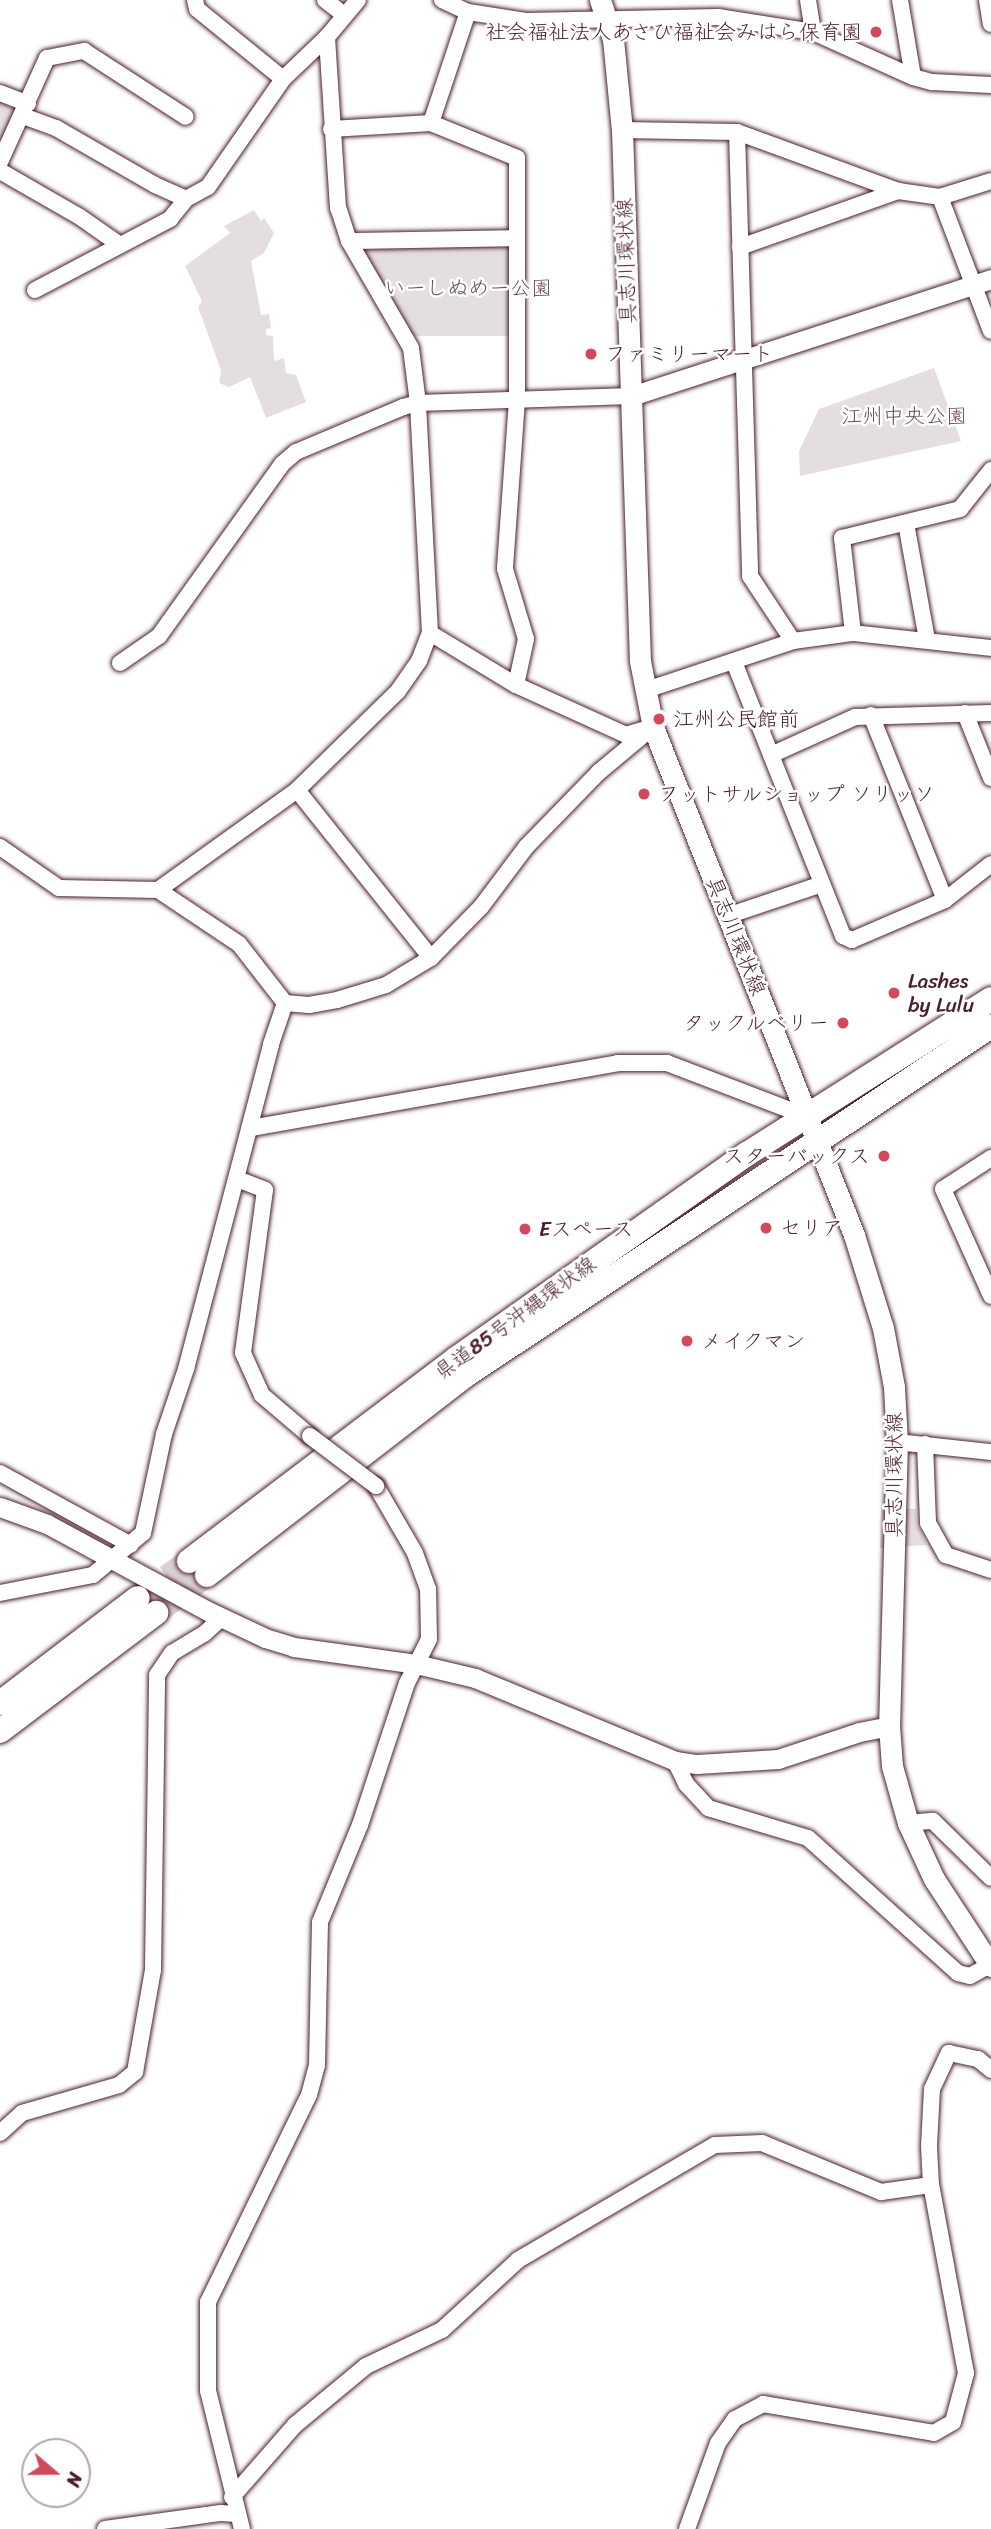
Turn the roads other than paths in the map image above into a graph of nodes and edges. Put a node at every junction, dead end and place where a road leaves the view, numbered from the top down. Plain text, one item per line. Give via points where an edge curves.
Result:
1 (325, 0) edge
2 (358, 0) edge
3 (442, 0) edge
4 (600, 0) edge
5 (715, 0) edge
6 (807, 0) edge
7 (900, 0) edge
8 (988, 0) edge
9 (192, 3) edge
10 (494, 8) edge
11 (468, 12) junction
12 (344, 15) junction
13 (718, 17) junction
14 (608, 20) junction
15 (991, 24) edge
16 (813, 32) junction
17 (327, 37) junction
18 (913, 76) junction
19 (283, 79) junction
20 (991, 85) edge
21 (0, 93) edge
22 (26, 110) junction
23 (186, 117) dead end
24 (431, 123) junction
25 (331, 129) junction
26 (622, 130) junction
27 (737, 131) junction
28 (0, 163) edge
29 (0, 171) edge
30 (991, 181) edge
31 (898, 191) junction
32 (940, 197) junction
33 (186, 199) junction
34 (516, 238) junction
35 (349, 241) junction
36 (120, 245) junction
37 (740, 247) junction
38 (983, 281) edge
39 (35, 290) dead end
40 (991, 331) edge
41 (742, 358) junction
42 (631, 396) junction
43 (517, 400) junction
44 (418, 403) junction
45 (991, 470) edge
46 (906, 523) junction
47 (430, 633) junction
48 (853, 633) junction
49 (927, 640) junction
50 (793, 642) junction
51 (991, 648) edge
52 (734, 662) junction
53 (120, 663) dead end
54 (516, 685) junction
55 (646, 690) junction
56 (965, 713) junction
57 (991, 713) edge
58 (871, 715) junction
59 (653, 727) junction
60 (771, 755) junction
61 (991, 778) edge
62 (297, 790) junction
63 (0, 847) edge
64 (991, 864) edge
65 (822, 884) junction
66 (158, 890) junction
67 (945, 900) junction
68 (727, 916) junction
69 (431, 958) junction
70 (991, 999) edge
71 (285, 1003) junction
72 (991, 1026) edge
73 (806, 1116) junction
74 (251, 1129) junction
75 (816, 1141) junction
76 (991, 1158) edge
77 (237, 1179) junction
78 (986, 1272) edge
79 (991, 1296) edge
80 (897, 1442) junction
81 (925, 1444) junction
82 (991, 1452) edge
83 (0, 1473) edge
84 (0, 1507) edge
85 (131, 1545) junction
86 (116, 1559) junction
87 (991, 1570) edge
88 (0, 1593) edge
89 (221, 1618) junction
90 (416, 1664) junction
91 (0, 1703) edge
92 (889, 1726) junction
93 (0, 1731) edge
94 (675, 1760) junction
95 (908, 1823) junction
96 (991, 1878) edge
97 (991, 1965) edge
98 (991, 2070) edge
99 (0, 2133) edge
100 (931, 2185) junction
101 (232, 2497) junction
102 (240, 2522) edge
103 (105, 2529) edge
104 (687, 2529) edge

1 - 12 street
2 - 12 street
3 - 11 street
4 - 14 main road, 具志川環状線
5 - 13 street
6 - 16 street
7 - 18 street
8 - 15 street
9 - 19 street
10 - 11 street
10 - 14 street via 527,21
11 - 24 street
12 - 17 street
13 - 14 street
13 - 16 street
14 - 26 main road, 具志川環状線
16 - 18 street
17 - 19 street
17 - 25 street
18 - 20 street via 932,82
19 - 33 street via 208,187
21 - 22 street
22 - 23 street via 47,58 84,51
22 - 28 street
22 - 33 street
24 - 25 street
24 - 34 street via 517,158
25 - 35 street via 338,208
26 - 27 street
26 - 42 main road, 具志川環状線
27 - 31 street
27 - 37 street
29 - 36 street
30 - 32 street
31 - 32 street
31 - 37 street
32 - 38 street
33 - 36 street via 170,219
34 - 35 street
34 - 43 street
35 - 44 street via 407,336
36 - 39 street
37 - 41 street
38 - 40 street
38 - 41 street
41 - 42 street
41 - 50 street via 750,576
42 - 43 street
42 - 55 main road, 具志川環状線 via 640,661
43 - 44 street
43 - 54 street via 505,569 526,639
44 - 47 street
44 - 53 street via 296,452 282,464 159,636
45 - 46 street via 960,509
46 - 48 street via 842,538
46 - 49 street
47 - 54 street
47 - 62 street via 419,661 398,691
48 - 49 street
48 - 50 street
49 - 51 street
50 - 52 street
52 - 55 street
52 - 60 street
54 - 59 street via 626,735
55 - 59 main road, 具志川環状線
56 - 57 street
56 - 58 street
56 - 61 street
58 - 60 street via 855,717
58 - 67 street
59 - 68 main road, 具志川環状線
59 - 69 street via 599,772
60 - 65 street
62 - 66 street
62 - 69 street
63 - 66 street via 59,888
64 - 67 street
65 - 67 street via 843,936 852,940
65 - 68 street
66 - 71 street via 239,944
68 - 73 main road, 具志川環状線
69 - 71 street via 386,985 309,1005
70 - 73 main road, 県道85号沖縄環状線
71 - 74 street
72 - 75 main road, 県道85号沖縄環状線
73 - 74 street via 667,1063 618,1063
73 - 75 main road, 具志川環状線
73 - 75 main road, 県道85号沖縄環状線 via 456,1359 198,1568 466,1375
74 - 77 street
75 - 80 main road, 具志川環状線 via 854,1235 883,1328 894,1387
76 - 78 street via 943,1189
77 - 85 street via 164,1434 143,1533
77 - 90 street, bridge via 265,1190 243,1353 262,1395 376,1486 415,1553 428,1589 429,1639
78 - 79 street
80 - 81 street
80 - 92 main road, 具志川環状線
81 - 82 street
81 - 87 street via 928,1523 946,1555
83 - 85 street
84 - 86 street via 47,1524
85 - 86 street
86 - 88 street via 93,1575
86 - 89 street
89 - 90 street via 294,1647
89 - 99 street via 172,1653 157,1675 153,1970 135,2072 119,2085 22,2113
90 - 94 street via 475,1678
90 - 101 street via 360,1825 320,1922 317,2065 309,2095 208,2302 208,2391
91 - 93 main road via 147,1606
92 - 94 street via 778,1759 697,1764
92 - 95 main road, 具志川環状線 via 892,1766
94 - 97 street via 686,1784 708,1808 808,1838 958,1973 970,1976
95 - 96 street via 933,1821
95 - 97 main road, 具志川環状線 via 934,1879
98 - 100 street via 978,2059 949,2053 932,2089
100 - 101 street via 881,2192 761,2143 715,2145 518,2260 442,2330 366,2366 295,2425
100 - 104 street via 966,2373 953,2422 934,2433 763,2404 735,2419 718,2443
101 - 102 street
102 - 103 street via 221,2514

